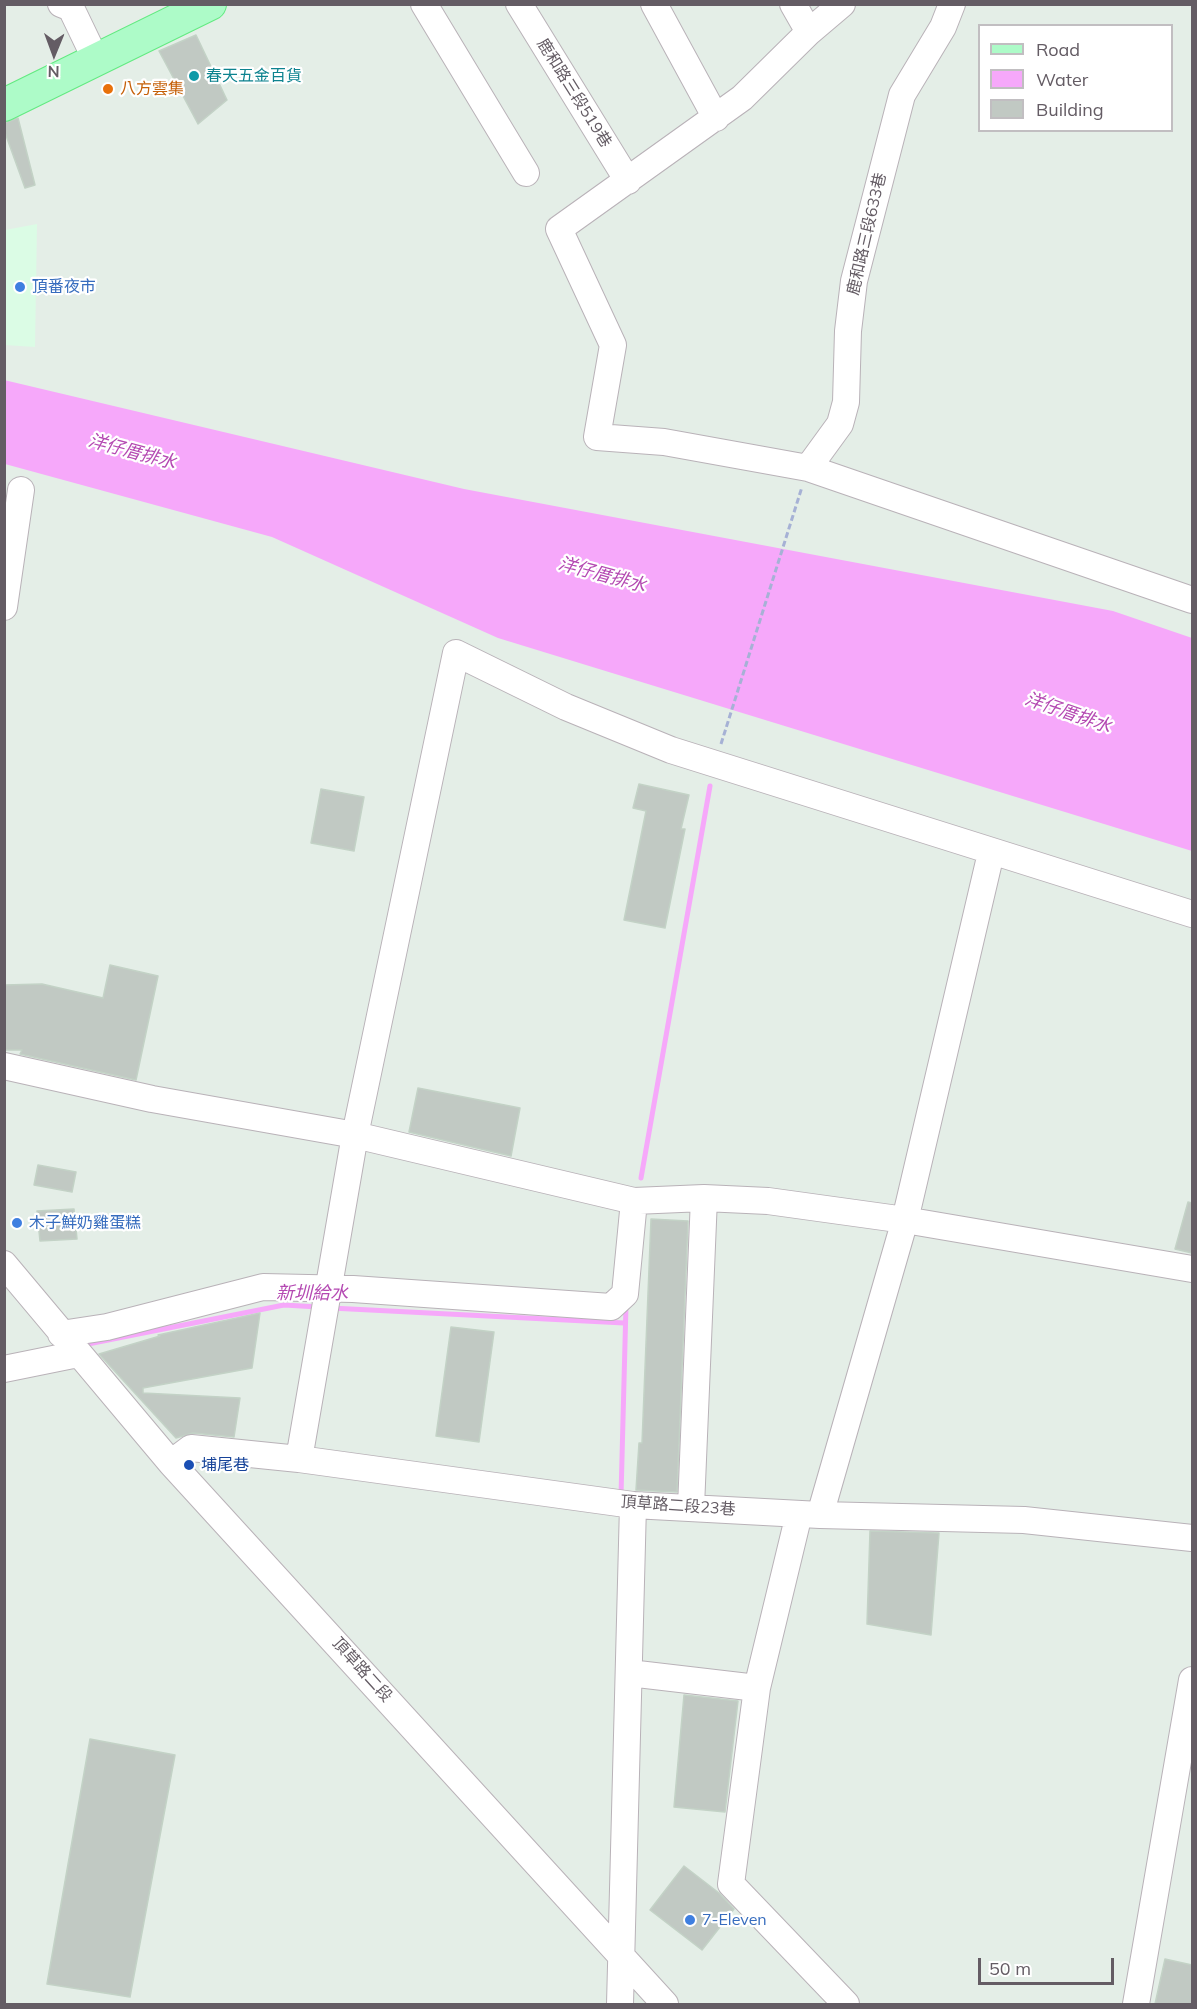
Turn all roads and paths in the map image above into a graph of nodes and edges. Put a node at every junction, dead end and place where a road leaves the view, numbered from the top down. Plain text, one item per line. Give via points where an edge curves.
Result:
1 (210, 4) edge
2 (424, 4) edge
3 (519, 4) edge
4 (654, 4) edge
5 (792, 4) edge
6 (842, 4) edge
7 (952, 4) edge
8 (68, 6) edge
9 (809, 32) junction
10 (96, 60) junction
11 (4, 105) edge
12 (716, 118) junction
13 (526, 173) dead end
14 (628, 181) junction
15 (808, 468) junction
16 (21, 490) dead end
17 (1192, 600) edge
18 (4, 607) edge
19 (715, 763) junction
20 (991, 853) junction
21 (1192, 914) edge
22 (4, 1066) edge
23 (355, 1135) junction
24 (704, 1198) junction
25 (633, 1201) junction
26 (905, 1220) junction
27 (4, 1264) edge
28 (1192, 1269) edge
29 (327, 1288) junction
30 (61, 1334) junction
31 (78, 1354) junction
32 (4, 1369) edge
33 (299, 1459) junction
34 (171, 1463) junction
35 (633, 1505) junction
36 (692, 1507) junction
37 (809, 1514) junction
38 (1192, 1538) edge
39 (629, 1673) junction
40 (1192, 1680) edge
41 (757, 1688) junction
42 (1186, 1746) edge
43 (621, 1956) junction
44 (620, 2004) edge
45 (665, 2004) edge
46 (846, 2004) edge
47 (1136, 2004) edge

1 - 10 main road
2 - 13 street
3 - 14 street, 鹿和路三段519巷
4 - 12 street
5 - 9 street
6 - 9 street
7 - 15 street, 鹿和路三段633巷 via 943,27 902,95 854,281 846,402 840,424
8 - 10 street
9 - 12 street
10 - 11 main road
12 - 14 street
14 - 15 street via 559,229 612,345 597,437 664,442
15 - 17 street
15 - 19 path
16 - 18 street
19 - 20 street
19 - 23 street via 671,750 566,707 456,652
20 - 21 street
20 - 26 street
22 - 23 street via 152,1099
23 - 25 street
23 - 29 street
24 - 25 street
24 - 26 street via 768,1201
24 - 36 street
25 - 29 street via 625,1294 611,1307
26 - 28 street
26 - 37 street
27 - 30 street, 頂草路二段
29 - 30 street via 263,1287 107,1327
29 - 33 street
30 - 31 street, 頂草路二段
31 - 32 street
31 - 34 street, 頂草路二段
33 - 34 street, 頂草路二段23巷 via 191,1448
33 - 35 street, 頂草路二段23巷
34 - 43 street, 頂草路二段
35 - 36 street, 頂草路二段23巷
35 - 39 street
36 - 37 street, 頂草路二段23巷
37 - 38 street, 頂草路二段23巷 via 1024,1520
37 - 41 street
39 - 41 street
39 - 43 street
40 - 42 street
41 - 46 street via 731,1884
42 - 47 street
43 - 44 street
43 - 45 street, 頂草路二段

